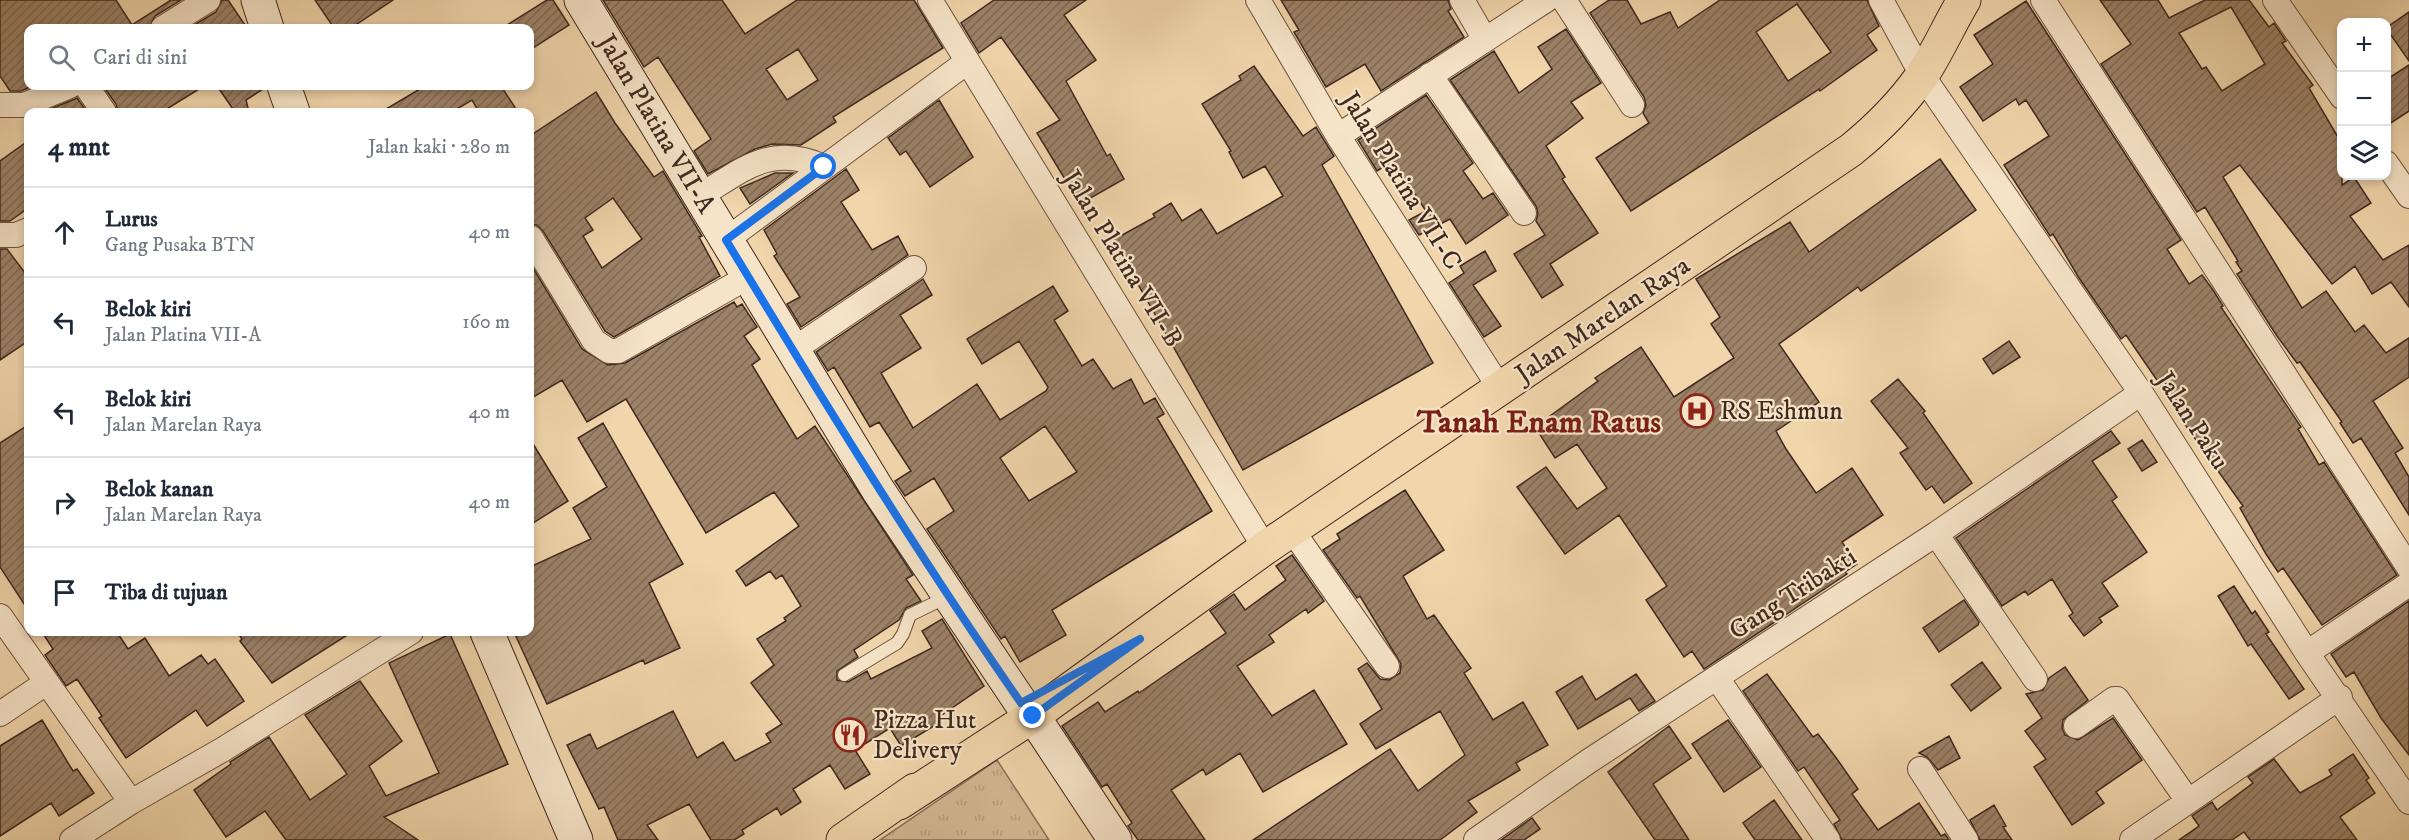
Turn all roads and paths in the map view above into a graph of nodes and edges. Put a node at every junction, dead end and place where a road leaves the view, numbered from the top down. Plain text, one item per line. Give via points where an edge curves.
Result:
1 (208, 0) edge
2 (258, 0) edge
3 (581, 0) edge
4 (930, 0) edge
5 (1258, 0) edge
6 (1462, 0) edge
7 (1546, 0) edge
8 (1564, 0) edge
9 (1881, 0) edge
10 (1965, 0) edge
11 (2043, 0) edge
12 (2275, 0) edge
13 (169, 24) edge
14 (266, 24) edge
15 (1484, 38) junction
16 (968, 62) junction
17 (1430, 75) junction
18 (1922, 75) junction
19 (60, 90) edge
20 (89, 90) edge
21 (285, 90) edge
22 (2337, 90) edge
23 (0, 105) edge
24 (1632, 105) dead end
25 (101, 108) edge
26 (292, 108) edge
27 (1338, 136) junction
28 (824, 167) junction
29 (2391, 170) edge
30 (2409, 195) edge
31 (700, 196) junction
32 (1524, 213) dead end
33 (24, 232) edge
34 (0, 235) edge
35 (726, 240) junction
36 (534, 243) edge
37 (914, 268) dead end
38 (748, 277) junction
39 (793, 350) junction
40 (1501, 390) junction
41 (2140, 393) junction
42 (1292, 530) junction
43 (1936, 534) junction
44 (1265, 548) junction
45 (2409, 568) edge
46 (2409, 584) edge
47 (947, 597) junction
48 (0, 616) edge
49 (405, 636) edge
50 (489, 636) edge
51 (2307, 653) junction
52 (1387, 666) dead end
53 (844, 675) dead end
54 (1717, 678) junction
55 (2035, 679) dead end
56 (46, 683) junction
57 (2340, 698) junction
58 (1027, 710) junction
59 (0, 714) edge
60 (2076, 726) dead end
61 (1920, 769) dead end
62 (131, 801) junction
63 (2188, 801) junction
64 (2409, 802) edge
65 (72, 840) edge
66 (576, 840) edge
67 (843, 840) edge
68 (1114, 840) edge
69 (1476, 840) edge
70 (1828, 840) edge
71 (1966, 840) edge
72 (2132, 840) edge

1 - 13 street
2 - 14 main road
3 - 31 main road, Jalan Platina VII-A
4 - 16 street, Jalan Platina VII-B
5 - 27 street, Jalan Platina VII-C
6 - 15 street
7 - 15 street
8 - 24 street
9 - 18 street, Jalan Paku
10 - 18 main road, Jalan Marelan Raya
11 - 45 street
12 - 22 street
15 - 17 street
16 - 28 street
16 - 44 street, Jalan Platina VII-B
17 - 27 street
17 - 32 street
18 - 40 main road, Jalan Marelan Raya via 1875,130 1851,150
18 - 41 street, Jalan Paku
19 - 23 street via 24,105
20 - 25 street
21 - 26 main road
27 - 40 street, Jalan Platina VII-C
28 - 31 street via 797,157 776,157 746,168
28 - 35 street
29 - 30 street
31 - 35 main road, Jalan Platina VII-A
33 - 34 street
35 - 38 main road, Jalan Platina VII-A
36 - 38 street via 594,341 609,351 618,351 648,336
37 - 39 street
38 - 39 main road, Jalan Platina VII-A
39 - 47 main road, Jalan Platina VII-A
40 - 42 main road, Jalan Marelan Raya
41 - 43 street, Gang Tribakti
41 - 51 street, Jalan Paku
42 - 44 main road, Jalan Marelan Raya
42 - 52 street
43 - 54 street, Gang Tribakti
43 - 55 street
44 - 58 main road, Jalan Marelan Raya via 1140,639
46 - 51 street
47 - 53 lane via 910,615 897,642
47 - 58 main road, Jalan Platina VII-A
48 - 56 street
49 - 62 street via 222,750
50 - 66 main road
51 - 57 street, Jalan Paku
54 - 69 street, Gang Tribakti
54 - 70 street
56 - 59 street
56 - 62 street
57 - 63 street
57 - 64 street, Jalan Paku
58 - 67 main road, Jalan Marelan Raya
58 - 68 main road, Jalan Platina VII-A
60 - 63 street via 2117,699
61 - 71 street
62 - 65 street
63 - 72 street

